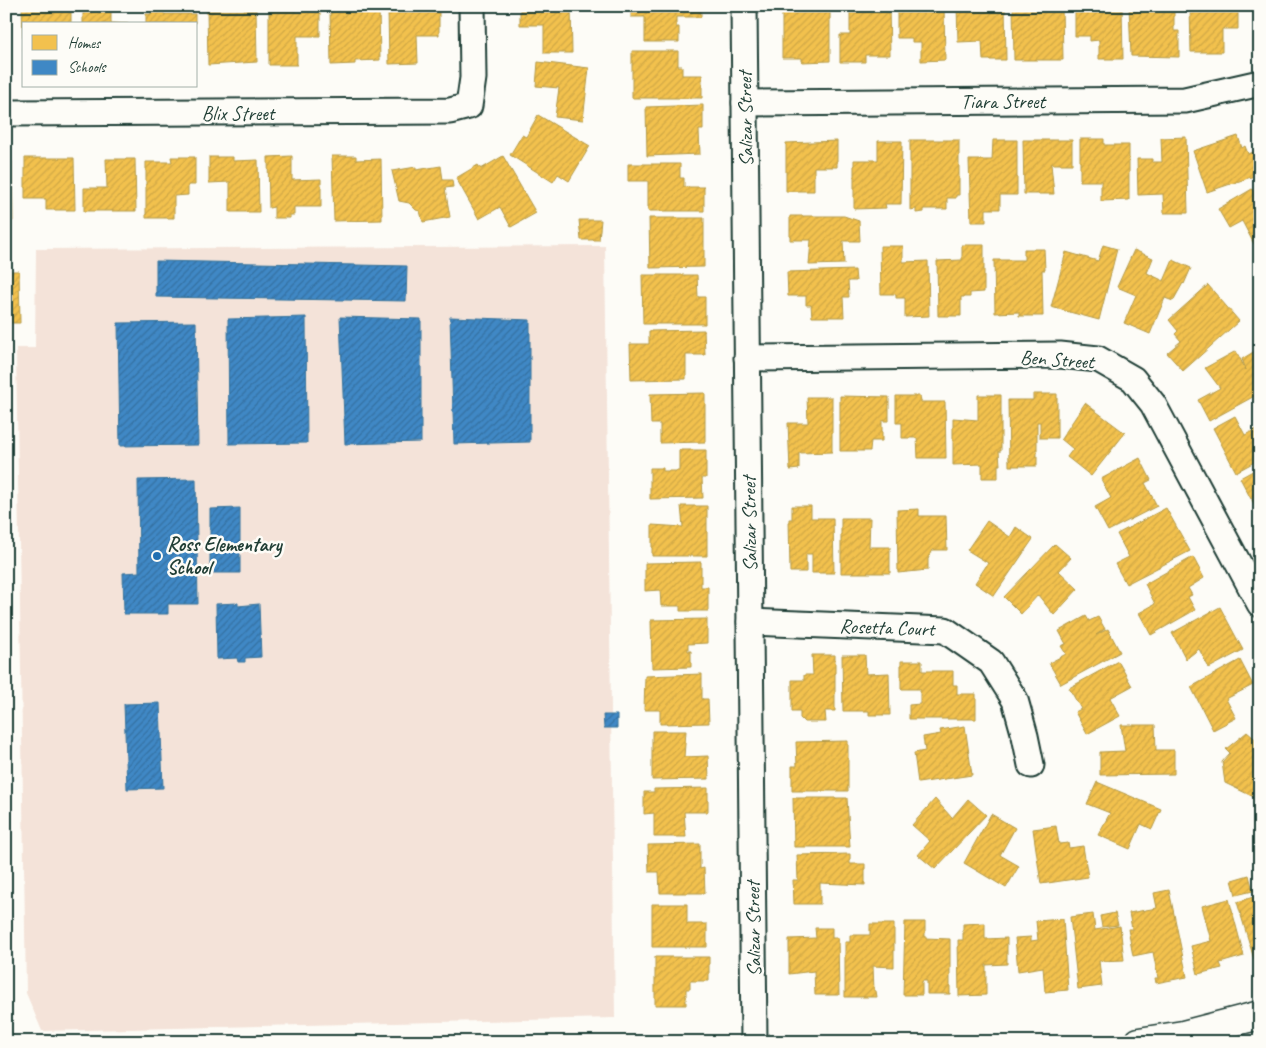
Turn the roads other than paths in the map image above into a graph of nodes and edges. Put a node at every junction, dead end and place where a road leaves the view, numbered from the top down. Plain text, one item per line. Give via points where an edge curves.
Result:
1 (472, 6) edge
2 (744, 6) edge
3 (1260, 84) edge
4 (745, 103) junction
5 (6, 113) edge
6 (748, 358) junction
7 (1260, 604) edge
8 (750, 622) junction
9 (1031, 765) dead end
10 (1260, 1015) edge
11 (754, 1042) edge
12 (1139, 1042) edge

1 - 5 street, Blix Street via 473,78 469,106 450,111
2 - 4 street, Salizar Street
3 - 4 street, Tiara Street via 1185,100
4 - 6 street, Salizar Street
6 - 7 street, Ben Street via 1060,355 1098,359 1132,379 1153,404
6 - 8 street, Salizar Street
8 - 9 street, Rosetta Court via 945,630 991,662 1015,700
8 - 11 street, Salizar Street
10 - 12 street via 1183,1035

